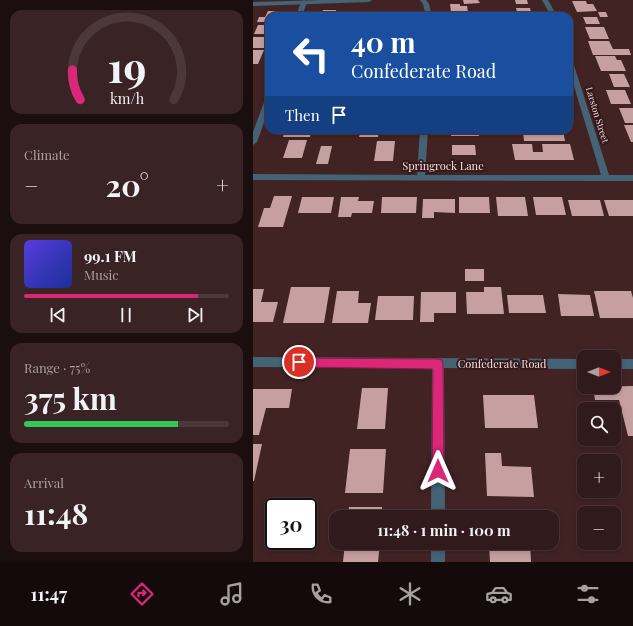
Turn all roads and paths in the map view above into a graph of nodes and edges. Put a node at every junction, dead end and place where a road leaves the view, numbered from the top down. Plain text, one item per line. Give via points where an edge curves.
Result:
1 (369, 0) edge
2 (423, 0) edge
3 (545, 0) edge
4 (305, 2) junction
5 (253, 4) edge
6 (301, 12) edge
7 (428, 12) edge
8 (552, 12) edge
9 (573, 71) edge
10 (265, 110) edge
11 (424, 134) edge
12 (253, 142) edge
13 (253, 177) edge
14 (421, 177) junction
15 (606, 178) junction
16 (633, 178) edge
17 (253, 362) edge
18 (438, 364) junction
19 (577, 364) edge
20 (621, 364) edge
21 (633, 364) edge
22 (438, 510) edge
23 (438, 550) edge
24 (438, 562) edge

1 - 4 street
2 - 7 street
3 - 8 street
4 - 5 street
4 - 6 street
9 - 15 street, Larston Street
10 - 12 street
11 - 14 street
13 - 14 street, Springrock Lane
14 - 15 street, Springrock Lane
15 - 16 street, Springrock Lane
17 - 18 street, Confederate Road
18 - 19 street, Confederate Road
18 - 22 street
20 - 21 street
23 - 24 street

